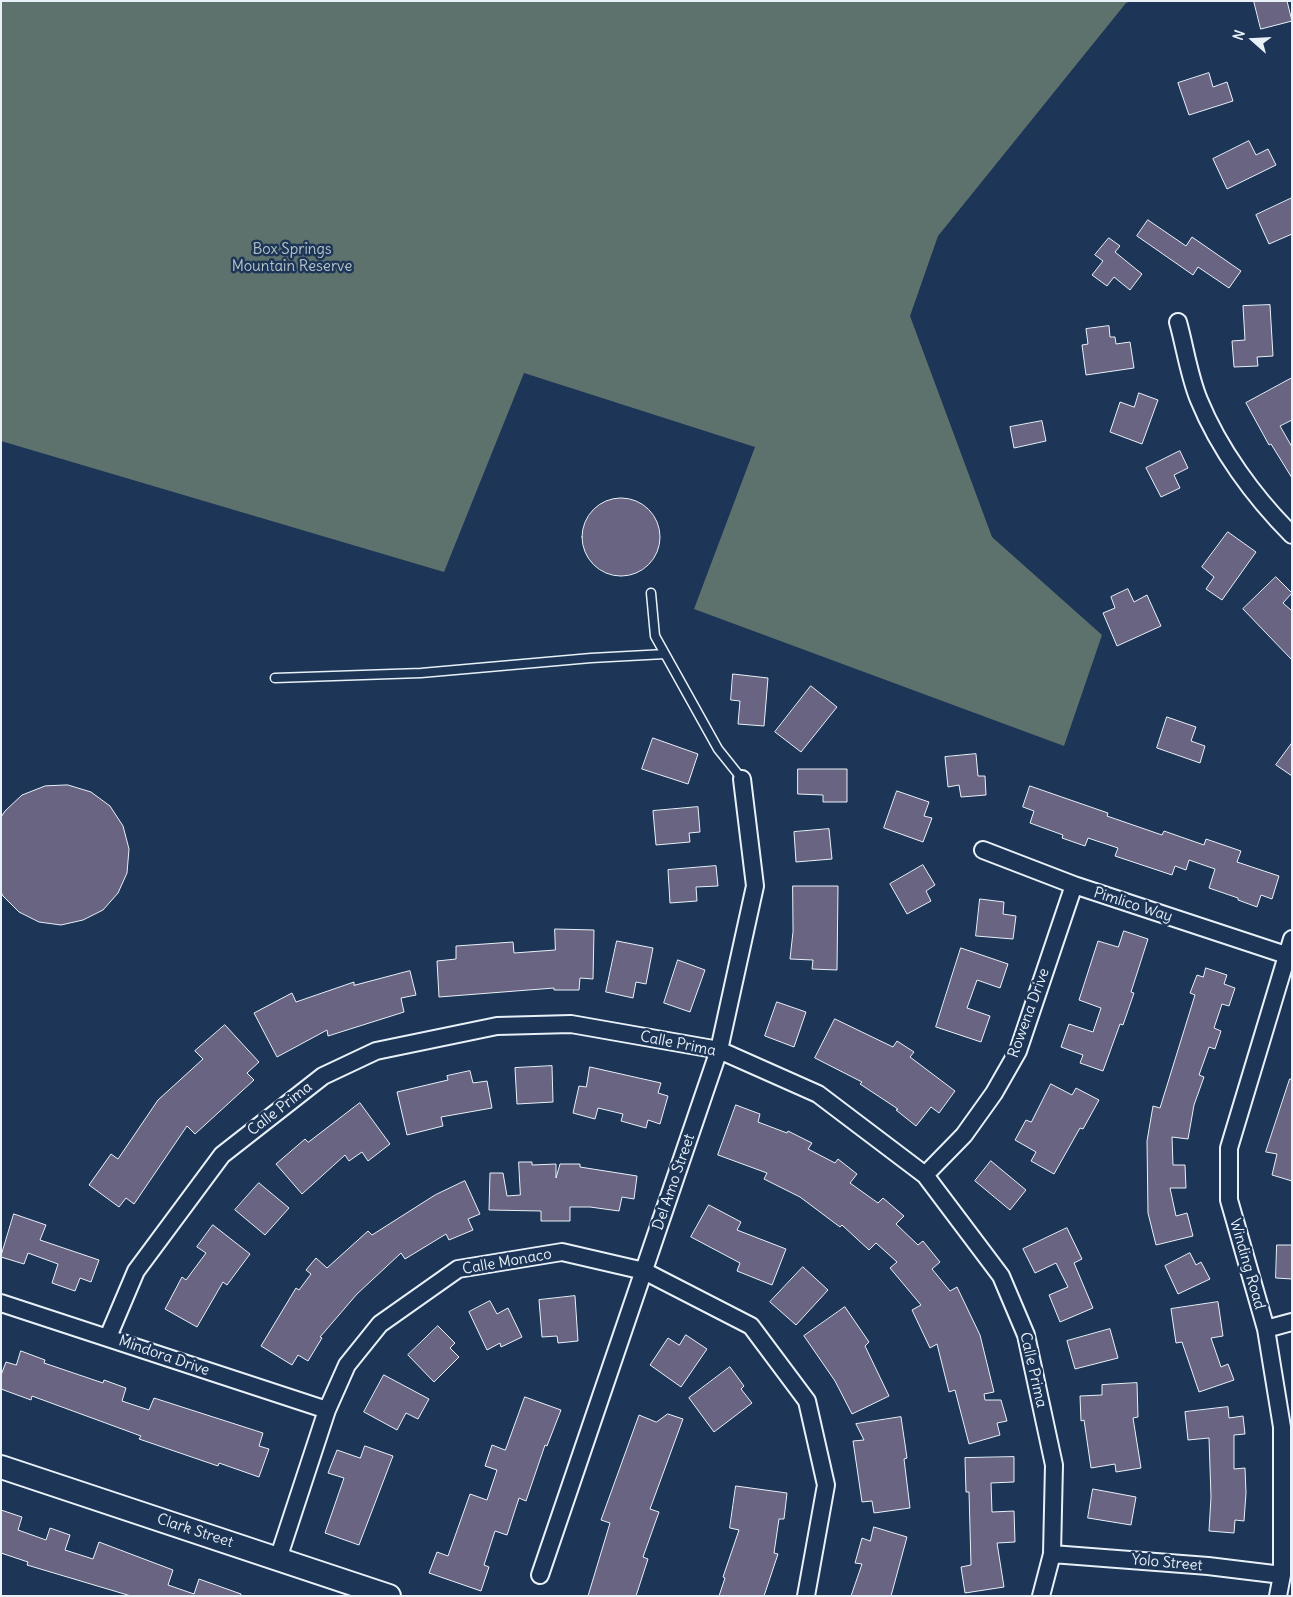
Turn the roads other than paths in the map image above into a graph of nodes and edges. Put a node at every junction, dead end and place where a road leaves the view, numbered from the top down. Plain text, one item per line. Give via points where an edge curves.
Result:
1 (1178, 322) dead end
2 (1292, 535) edge
3 (650, 593) dead end
4 (665, 654) junction
5 (275, 678) dead end
6 (742, 779) joint
7 (982, 850) dead end
8 (1074, 885) junction
9 (1289, 947) edge
10 (719, 1050) junction
11 (925, 1175) junction
12 (644, 1271) junction
13 (1, 1303) edge
14 (1292, 1322) edge
15 (1266, 1329) junction
16 (108, 1337) junction
17 (327, 1410) junction
18 (1, 1467) edge
19 (1052, 1554) junction
20 (278, 1559) junction
21 (540, 1575) dead end
22 (1282, 1575) junction
23 (389, 1596) edge
24 (806, 1596) edge
25 (1040, 1596) edge
26 (1278, 1596) edge

1 - 2 street via 1198,399 1216,435 1245,479
3 - 4 lane via 655,636
4 - 5 lane via 421,673
4 - 6 lane via 718,749
6 - 10 street, Del Amo Street via 755,886
7 - 8 street, Pimlico Way
8 - 9 street, Pimlico Way
8 - 11 street, Rowena Drive via 1018,1051 994,1093 964,1135
9 - 15 street, Winding Road via 1229,1148 1229,1200
10 - 11 street, Calle Prima via 818,1094
10 - 12 street, Del Amo Street
10 - 16 street, Calle Prima via 571,1024 497,1026 376,1051 322,1076 222,1155 136,1271
11 - 19 street, Calle Prima via 1001,1276 1026,1335 1054,1465
12 - 17 street, Calle Monaco via 562,1252 458,1269 380,1324 347,1365
12 - 21 street, Del Amo Street
12 - 24 street, Calle Monaco via 751,1326 807,1401 826,1485
13 - 16 street, Mindora Drive
14 - 15 street
15 - 22 street, Winding Road via 1282,1427
16 - 17 street, Mindora Drive
17 - 20 street, Calle Monaco
18 - 20 street, Clark Street
19 - 22 street, Yolo Street
19 - 25 street, Calle Prima
20 - 23 street, Clark Street
22 - 26 street, Winding Road

